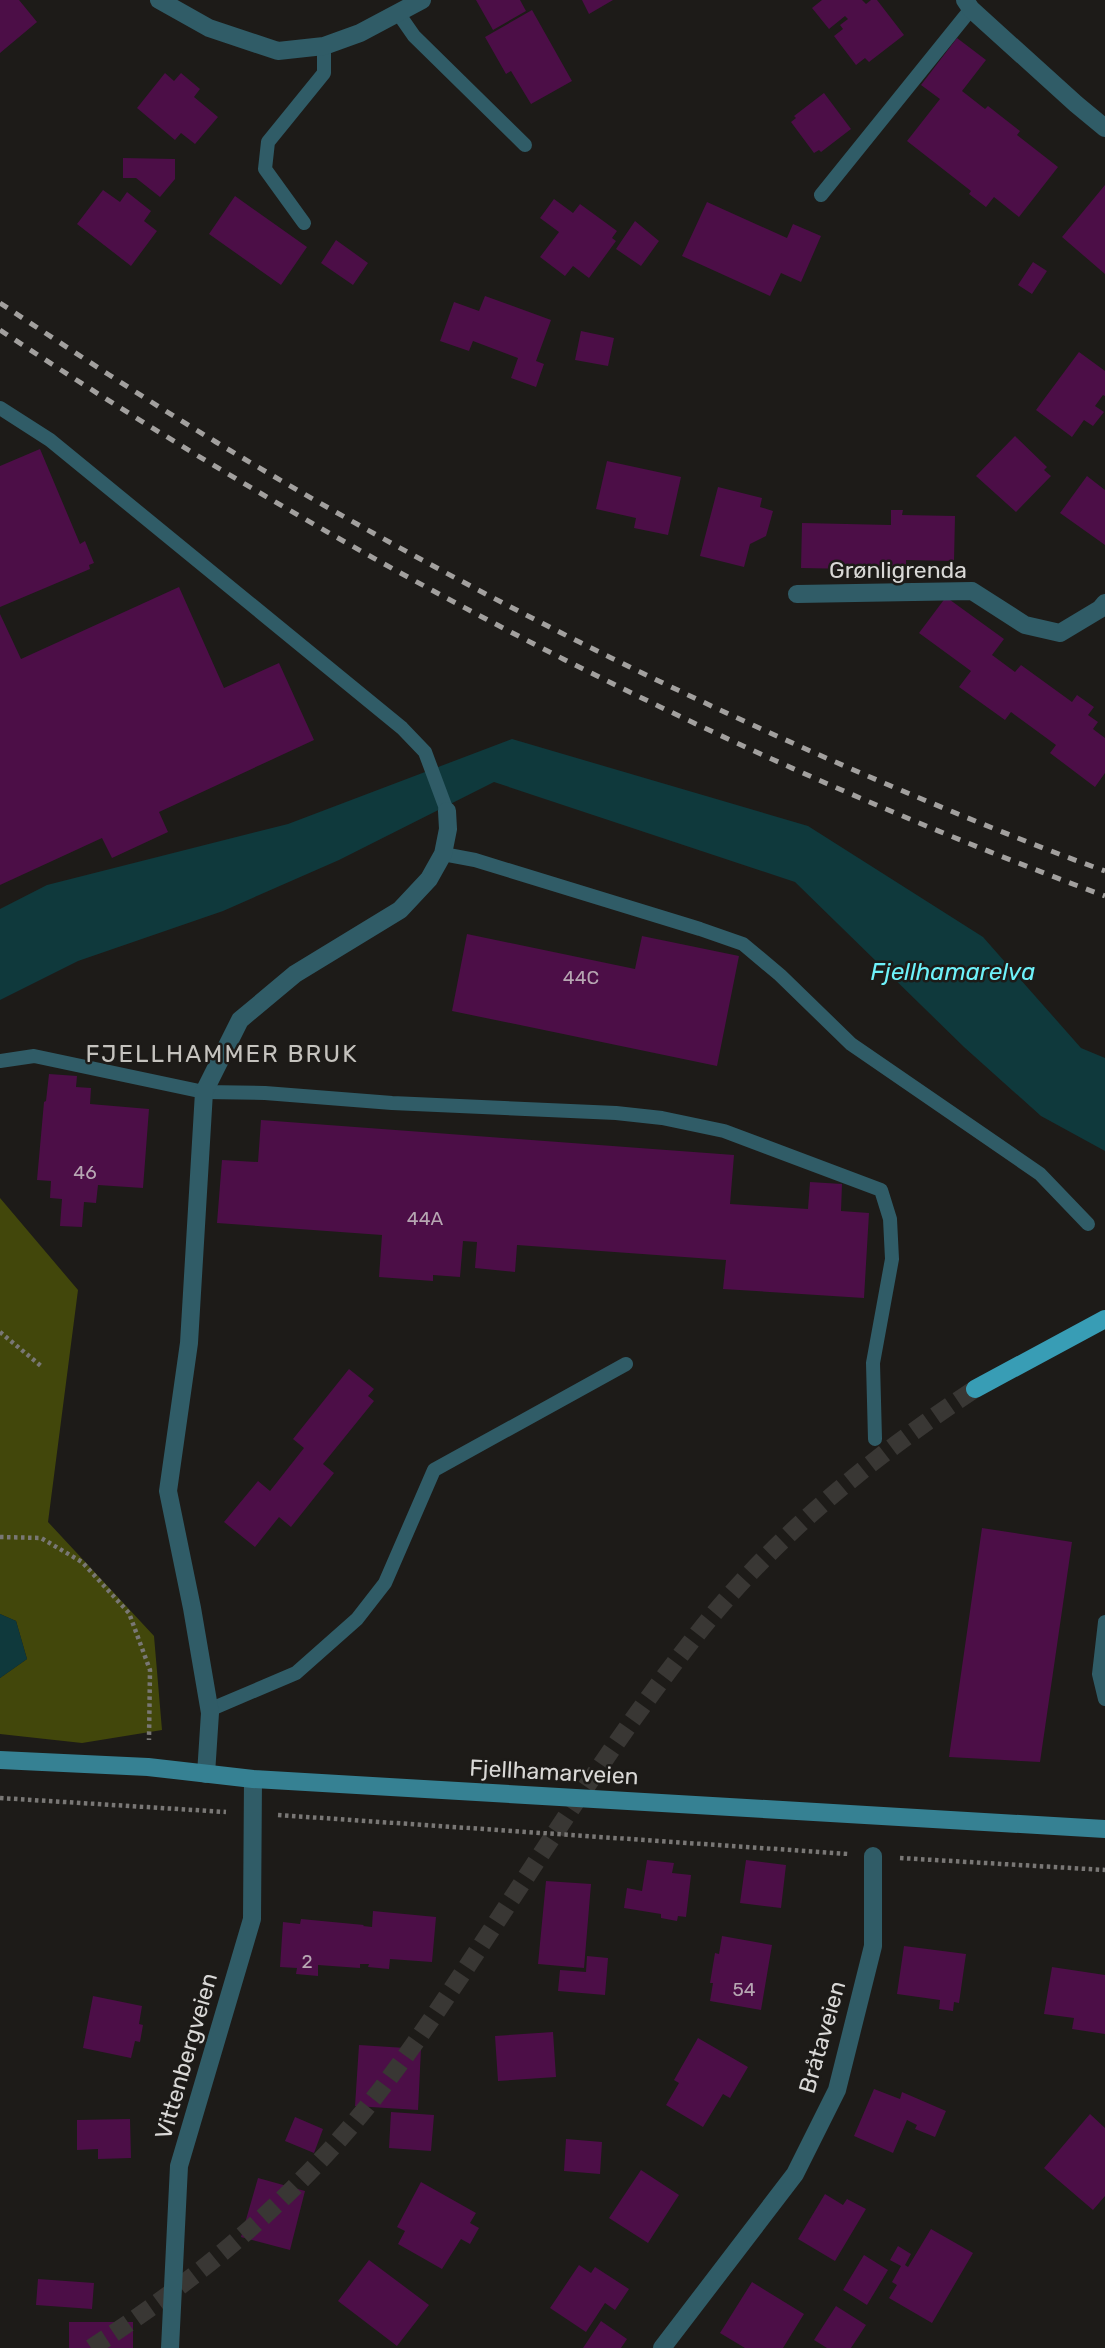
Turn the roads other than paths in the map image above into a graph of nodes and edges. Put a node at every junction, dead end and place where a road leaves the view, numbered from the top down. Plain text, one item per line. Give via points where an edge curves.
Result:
1 (159, 0) edge
2 (422, 0) edge
3 (968, 4) edge
4 (398, 13) junction
5 (324, 46) junction
6 (1105, 128) edge
7 (525, 145) dead end
8 (821, 195) dead end
9 (304, 223) dead end
10 (0, 408) edge
11 (797, 594) dead end
12 (1105, 603) edge
13 (447, 811) joint
14 (443, 854) junction
15 (0, 1061) edge
16 (204, 1092) junction
17 (1088, 1224) dead end
18 (1105, 1319) edge
19 (626, 1364) dead end
20 (975, 1389) tunnel mouth
21 (875, 1439) dead end
22 (1105, 1622) edge
23 (1105, 1699) edge
24 (209, 1710) junction
25 (0, 1760) edge
26 (206, 1774) junction
27 (253, 1779) junction
28 (1105, 1829) edge
29 (873, 1856) road end
30 (170, 2348) edge
31 (662, 2348) edge

1 - 5 street via 209,29 278,51
2 - 4 street
3 - 6 street
3 - 8 lane
4 - 5 street
4 - 7 lane via 414,36
5 - 9 lane via 324,73 268,142 265,169
10 - 13 lane via 50,440 402,728 425,752
11 - 12 street, Grønligrenda via 972,591 1025,625 1060,633
13 - 14 street via 449,829
14 - 16 street via 429,878 400,910 295,974 240,1020
14 - 17 lane via 743,944 851,1044 1040,1174
15 - 16 lane via 33,1056
16 - 21 lane via 662,1118 724,1131 881,1190 890,1219 892,1259 873,1363
16 - 24 street via 189,1343 167,1491
18 - 20 main road
19 - 24 lane via 434,1470 386,1583 357,1619 296,1673
22 - 23 lane via 1099,1674
24 - 26 street
25 - 26 main road, Fjellhamarveien
26 - 27 main road, Fjellhamarveien
27 - 28 main road, Fjellhamarveien
27 - 30 street, Vittenbergveien via 252,1919 179,2166
29 - 31 street, Bråtaveien via 873,1946 837,2090 795,2174

